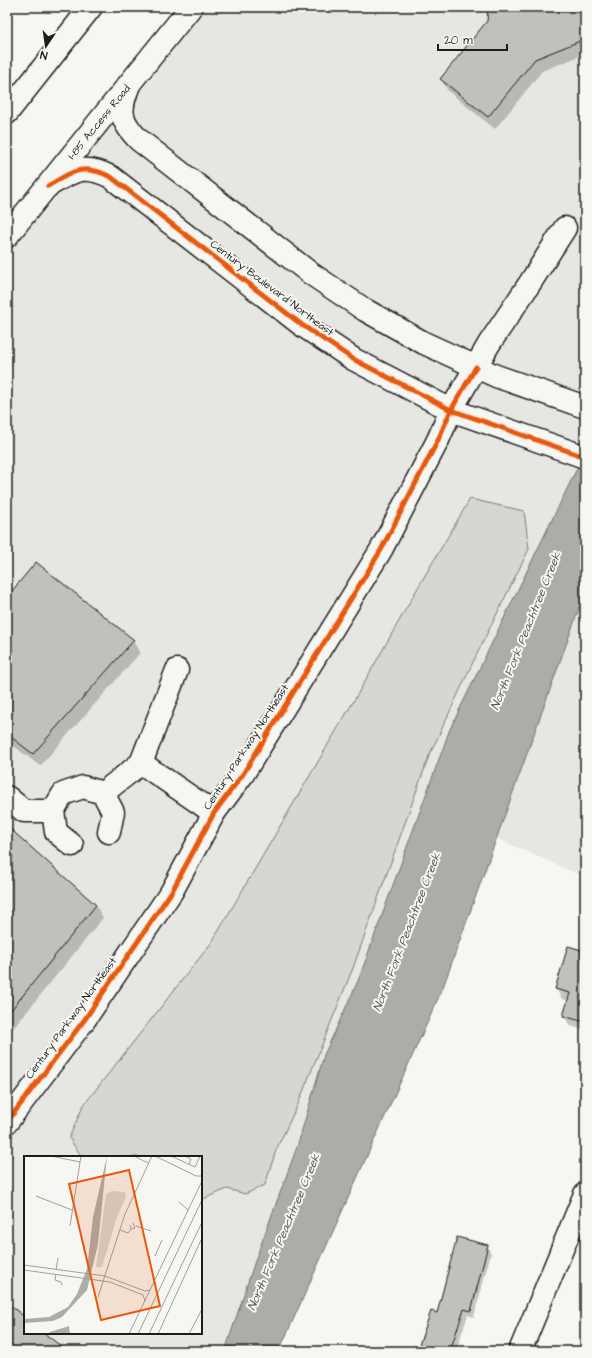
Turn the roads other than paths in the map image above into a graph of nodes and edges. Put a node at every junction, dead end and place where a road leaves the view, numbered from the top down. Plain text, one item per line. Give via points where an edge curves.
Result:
1 (91, 7) edge
2 (191, 7) edge
3 (128, 85) junction
4 (7, 113) edge
5 (48, 186) junction
6 (565, 228) dead end
7 (7, 236) edge
8 (476, 367) junction
9 (585, 407) edge
10 (452, 410) junction
11 (585, 457) edge
12 (177, 670) dead end
13 (141, 763) junction
14 (103, 793) junction
15 (7, 797) edge
16 (53, 812) junction
17 (214, 813) junction
18 (109, 832) dead end
19 (72, 846) dead end
20 (7, 1122) edge
21 (585, 1194) edge
22 (520, 1351) edge

1 - 4 main road
2 - 3 main road, I-85 Access Road
3 - 5 main road, I-85 Access Road
3 - 8 main road via 122,114 130,131 139,140 337,292 396,329
5 - 7 main road, I-85 Access Road
5 - 10 main road, Century Boulevard Northeast via 79,170 100,171 111,177 326,342
6 - 8 main road, Century Parkway Northeast
8 - 9 main road
8 - 10 main road, Century Parkway Northeast
10 - 11 main road, Century Boulevard Northeast
10 - 17 main road, Century Parkway Northeast via 377,556 243,774
12 - 13 main road
13 - 14 main road
13 - 17 main road
14 - 16 main road via 83,787 63,794
14 - 18 main road via 113,812
15 - 16 main road via 24,811
16 - 19 main road via 56,832
17 - 20 main road, Century Parkway Northeast via 172,891 85,1019
21 - 22 main road

